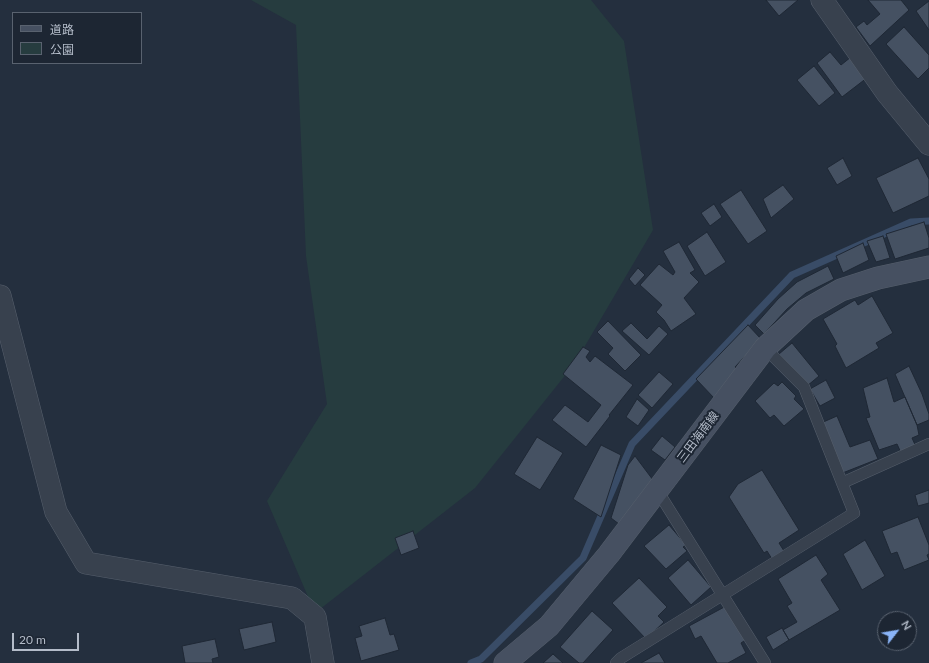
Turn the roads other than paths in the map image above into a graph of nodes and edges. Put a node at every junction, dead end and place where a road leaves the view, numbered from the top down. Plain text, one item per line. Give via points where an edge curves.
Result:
1 (822, 0) edge
2 (929, 144) edge
3 (929, 267) edge
4 (0, 296) edge
5 (765, 348) junction
6 (929, 444) edge
7 (842, 483) junction
8 (657, 490) junction
9 (722, 595) junction
10 (323, 663) edge
11 (505, 663) edge
12 (616, 663) edge
13 (765, 663) edge

1 - 2 street via 886,93
3 - 5 main road, 三田海南線 via 878,278 841,290 806,310
4 - 10 street via 56,512 86,563 292,598 315,617
5 - 7 lane via 804,387
5 - 8 main road, 三田海南線
6 - 7 lane
7 - 9 lane via 854,512
8 - 9 lane
8 - 11 main road, 三田海南線 via 549,626
9 - 12 lane
9 - 13 lane

